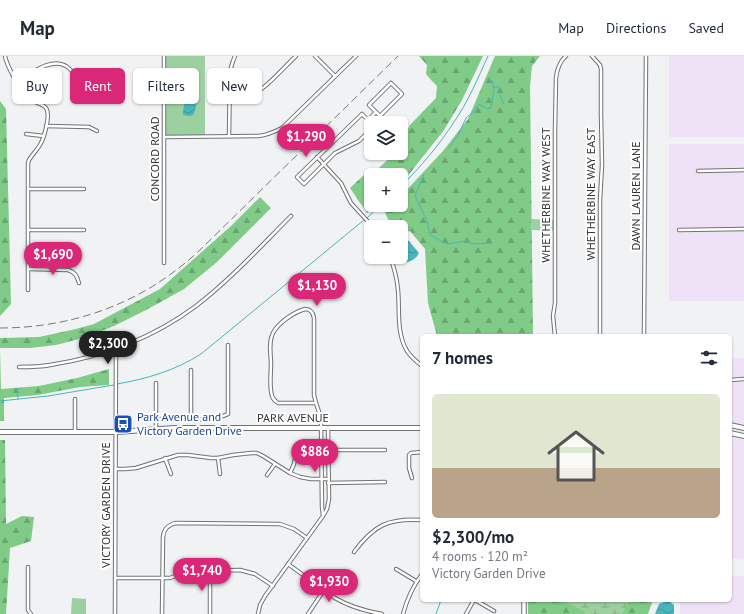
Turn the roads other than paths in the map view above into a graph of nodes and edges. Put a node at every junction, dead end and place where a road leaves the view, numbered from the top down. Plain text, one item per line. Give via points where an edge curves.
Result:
1 (5, 56) edge
2 (164, 56) edge
3 (235, 56) edge
4 (296, 56) edge
5 (315, 56) edge
6 (356, 56) edge
7 (566, 56) edge
8 (592, 56) edge
9 (646, 56) edge
10 (40, 68) edge
11 (231, 68) edge
12 (70, 69) edge
13 (12, 72) edge
14 (335, 76) junction
15 (262, 88) edge
16 (39, 104) edge
17 (229, 104) edge
18 (376, 112) junction
19 (364, 116) edge
20 (372, 116) edge
21 (46, 126) junction
22 (97, 131) dead end
23 (26, 134) dead end
24 (44, 136) junction
25 (229, 136) junction
26 (364, 136) edge
27 (164, 137) junction
28 (317, 157) junction
29 (324, 164) junction
30 (744, 170) edge
31 (698, 171) dead end
32 (29, 189) junction
33 (84, 189) dead end
34 (291, 216) dead end
35 (367, 220) edge
36 (744, 229) edge
37 (28, 230) junction
38 (84, 230) dead end
39 (679, 230) dead end
40 (164, 263) dead end
41 (394, 264) edge
42 (28, 269) junction
43 (79, 283) dead end
44 (28, 290) dead end
45 (555, 334) edge
46 (600, 334) edge
47 (644, 334) edge
48 (228, 345) dead end
49 (116, 349) junction
50 (420, 364) edge
51 (19, 367) dead end
52 (191, 370) dead end
53 (732, 380) edge
54 (744, 380) edge
55 (156, 383) dead end
56 (75, 399) dead end
57 (316, 403) junction
58 (156, 419) junction
59 (191, 419) junction
60 (732, 426) edge
61 (420, 428) edge
62 (744, 428) edge
63 (156, 429) junction
64 (322, 429) junction
65 (328, 429) junction
66 (0, 432) edge
67 (75, 432) junction
68 (116, 432) junction
69 (732, 433) edge
70 (744, 436) edge
71 (328, 450) junction
72 (385, 450) dead end
73 (420, 452) edge
74 (166, 458) junction
75 (218, 458) junction
76 (295, 459) dead end
77 (275, 464) junction
78 (322, 468) junction
79 (116, 469) junction
80 (328, 469) junction
81 (290, 473) junction
82 (171, 474) dead end
83 (220, 474) dead end
84 (267, 475) dead end
85 (412, 478) dead end
86 (322, 479) junction
87 (328, 481) junction
88 (385, 482) dead end
89 (323, 516) junction
90 (420, 520) edge
91 (307, 538) junction
92 (354, 552) dead end
93 (288, 564) junction
94 (28, 567) dead end
95 (396, 570) dead end
96 (210, 571) junction
97 (420, 576) edge
98 (115, 578) junction
99 (162, 578) junction
100 (416, 581) junction
101 (272, 586) junction
102 (324, 590) junction
103 (474, 602) edge
104 (478, 602) edge
105 (524, 602) edge
106 (494, 611) dead end
107 (31, 614) edge
108 (115, 614) edge
109 (162, 614) edge
110 (210, 614) edge
111 (258, 614) edge
112 (308, 614) edge
113 (382, 614) edge
114 (403, 614) edge
115 (466, 614) edge
116 (524, 614) edge

1 - 13 street
2 - 27 street, CONCORD ROAD
3 - 11 street
4 - 15 street
5 - 14 street
6 - 14 street
7 - 45 street, WHETHERBINE WAY WEST via 556,73
8 - 46 street, WHETHERBINE WAY EAST via 601,69
9 - 47 street, DAWN LAUREN LANE
10 - 12 street via 58,63
14 - 25 street via 274,133 266,136
16 - 21 street via 46,108
17 - 25 street
18 - 18 street via 380,116 402,94 391,84 369,105
18 - 20 street
19 - 28 street via 362,114
21 - 22 street via 89,127
21 - 24 street
23 - 24 street
24 - 32 street via 29,160
25 - 27 street
26 - 29 street via 335,153
27 - 40 street, CONCORD ROAD
28 - 29 street
28 - 29 street via 298,177 304,184
29 - 35 street
30 - 31 street
32 - 33 street
32 - 37 street
34 - 49 street via 216,290 195,307 169,324
36 - 39 street
37 - 38 street
37 - 42 street
41 - 50 street via 402,341 409,354
42 - 43 street via 72,271
42 - 44 street
48 - 59 street via 228,414 206,419
49 - 51 street via 48,365
49 - 68 street, VICTORY GARDEN DRIVE
52 - 59 street
53 - 54 street
55 - 58 street
56 - 67 street
57 - 57 street via 314,318 311,311 305,309 281,322 272,334 271,394 278,403
57 - 64 street
58 - 59 street
58 - 63 street
60 - 62 main road
61 - 65 main road, PARK AVENUE
63 - 64 main road, PARK AVENUE
63 - 68 main road, PARK AVENUE
64 - 65 main road, PARK AVENUE
64 - 78 street
65 - 71 street
66 - 67 main road, PARK AVENUE
67 - 68 main road, PARK AVENUE
68 - 79 street, VICTORY GARDEN DRIVE
69 - 70 main road
71 - 72 street
71 - 80 street
73 - 85 street via 409,455
74 - 75 street via 178,455
74 - 79 street via 136,468
74 - 82 street
75 - 77 street via 251,453 263,456
75 - 83 street
76 - 81 street
77 - 81 street
77 - 84 street
78 - 80 street
78 - 86 street
79 - 98 street, VICTORY GARDEN DRIVE
80 - 87 street
81 - 86 street via 304,479
86 - 87 street
86 - 89 street
87 - 88 street
87 - 89 street via 327,509
89 - 91 street
90 - 92 street via 397,521 379,527 364,539
91 - 93 street
91 - 99 street via 294,529 280,524 175,523 164,532
93 - 101 street
93 - 102 street
94 - 107 street via 28,610
95 - 100 street
96 - 99 street via 186,572
96 - 101 street via 246,571
96 - 110 street
97 - 100 street
98 - 99 street
98 - 108 street, VICTORY GARDEN DRIVE
99 - 109 street
100 - 114 street
101 - 111 street via 260,605
102 - 112 street
102 - 113 street via 352,607
103 - 115 street
104 - 106 street
105 - 116 street

